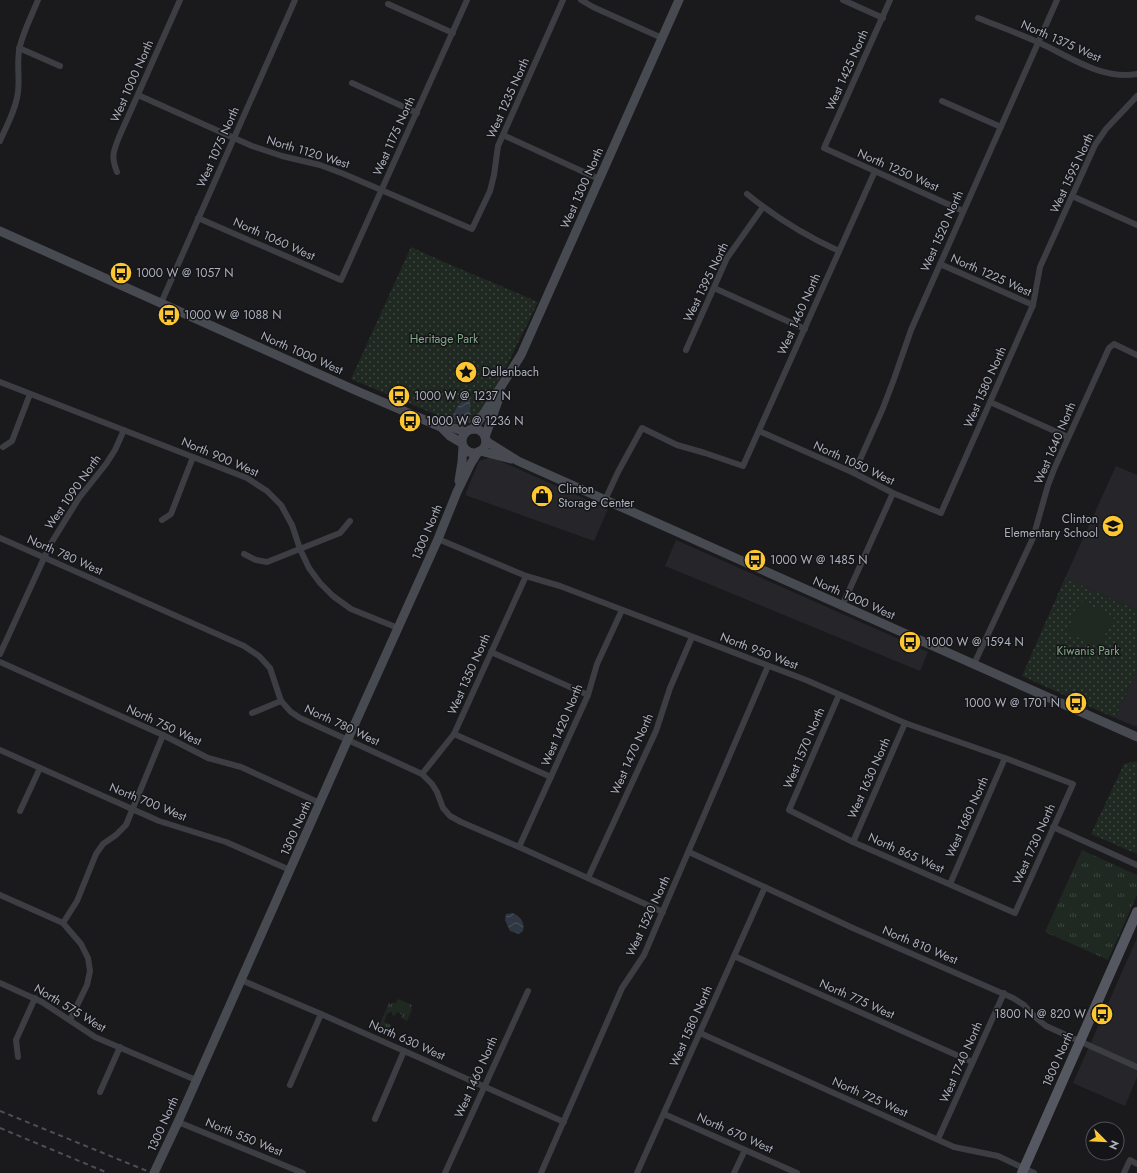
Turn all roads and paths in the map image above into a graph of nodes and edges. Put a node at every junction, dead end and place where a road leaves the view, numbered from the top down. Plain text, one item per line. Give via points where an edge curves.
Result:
1 (38, 0) edge
2 (180, 0) edge
3 (295, 0) edge
4 (467, 0) edge
5 (563, 0) edge
6 (581, 0) edge
7 (679, 0) edge
8 (843, 0) edge
9 (890, 0) edge
10 (1057, 0) edge
11 (388, 4) dead end
12 (882, 18) junction
13 (978, 18) dead end
14 (453, 33) junction
15 (662, 38) junction
16 (1038, 42) junction
17 (19, 48) junction
18 (60, 66) dead end
19 (1137, 74) edge
20 (352, 83) dead end
21 (138, 95) junction
22 (1137, 96) edge
23 (942, 101) dead end
24 (417, 113) junction
25 (1001, 127) junction
26 (503, 135) junction
27 (234, 138) junction
28 (0, 141) edge
29 (824, 148) joint
30 (875, 171) junction
31 (117, 172) dead end
32 (599, 179) junction
33 (382, 190) junction
34 (747, 194) dead end
35 (1072, 196) junction
36 (763, 207) junction
37 (963, 211) junction
38 (198, 218) junction
39 (1137, 225) edge
40 (472, 229) joint
41 (0, 232) edge
42 (839, 251) junction
43 (940, 264) junction
44 (1040, 268) joint
45 (341, 280) joint
46 (714, 288) junction
47 (161, 303) junction
48 (1033, 305) junction
49 (805, 329) junction
50 (686, 350) dead end
51 (1137, 355) edge
52 (0, 382) edge
53 (504, 383) junction
54 (30, 394) junction
55 (990, 402) junction
56 (441, 427) junction
57 (124, 430) junction
58 (469, 431) junction
59 (759, 431) junction
60 (1068, 437) junction
61 (486, 439) junction
62 (463, 445) junction
63 (3, 447) dead end
64 (479, 452) junction
65 (193, 457) junction
66 (518, 461) junction
67 (854, 473) junction
68 (457, 492) junction
69 (892, 493) junction
70 (605, 500) junction
71 (941, 513) joint
72 (162, 520) dead end
73 (350, 521) dead end
74 (0, 538) edge
75 (438, 539) junction
76 (300, 549) junction
77 (244, 554) dead end
78 (44, 557) junction
79 (526, 576) junction
80 (842, 606) junction
81 (622, 610) junction
82 (398, 628) junction
83 (692, 637) junction
84 (491, 652) junction
85 (0, 654) edge
86 (0, 662) edge
87 (974, 664) junction
88 (768, 666) junction
89 (588, 695) junction
90 (839, 695) junction
91 (281, 700) junction
92 (252, 713) dead end
93 (905, 723) junction
94 (454, 734) junction
95 (163, 736) junction
96 (1137, 737) edge
97 (348, 739) junction
98 (0, 750) edge
99 (1005, 758) junction
100 (40, 768) junction
101 (422, 774) junction
102 (551, 777) junction
103 (1073, 784) joint
104 (320, 803) junction
105 (133, 809) junction
106 (789, 810) joint
107 (20, 811) dead end
108 (1053, 827) junction
109 (853, 842) junction
110 (519, 847) junction
111 (688, 852) junction
112 (1137, 865) edge
113 (290, 870) junction
114 (588, 878) junction
115 (950, 884) junction
116 (765, 887) junction
117 (0, 895) edge
118 (663, 912) junction
119 (1137, 912) edge
120 (1015, 913) joint
121 (63, 923) junction
122 (734, 956) junction
123 (241, 980) junction
124 (0, 983) edge
125 (528, 991) dead end
126 (1004, 993) junction
127 (35, 998) junction
128 (321, 1014) junction
129 (70, 1020) junction
130 (700, 1033) junction
131 (1080, 1041) junction
132 (120, 1048) junction
133 (404, 1051) junction
134 (18, 1057) dead end
135 (972, 1062) junction
136 (1137, 1067) edge
137 (196, 1080) junction
138 (290, 1085) dead end
139 (484, 1087) junction
140 (100, 1092) dead end
141 (664, 1114) junction
142 (375, 1118) dead end
143 (178, 1122) junction
144 (564, 1122) junction
145 (938, 1139) junction
146 (745, 1150) junction
147 (1137, 1164) edge
148 (1023, 1171) edge
149 (154, 1173) edge
150 (303, 1173) edge
151 (445, 1173) edge
152 (541, 1173) edge
153 (637, 1173) edge
154 (734, 1173) edge
155 (797, 1173) edge
156 (1034, 1173) edge
157 (1124, 1173) edge

1 - 17 street
2 - 21 street, West 1000 North
3 - 27 street, West 1075 North
4 - 14 street, West 1175 North
5 - 26 street, West 1235 North
6 - 15 street
7 - 15 street, West 1300 North
8 - 12 street
9 - 12 street, West 1425 North
10 - 16 street, West 1520 North
11 - 14 street
12 - 29 street, West 1425 North
13 - 16 street, North 1375 West
14 - 24 street, West 1175 North
15 - 32 street, West 1300 North
16 - 19 street, North 1375 West via 1091,68 1112,73
16 - 25 street, West 1520 North
17 - 18 street
17 - 28 street via 16,102
20 - 24 street
21 - 27 street, North 1120 West
21 - 31 street, West 1000 North via 113,152
22 - 35 street, West 1595 North via 1106,129 1095,145
23 - 25 street
24 - 33 street, West 1175 North
25 - 37 street, West 1520 North
26 - 32 street
26 - 40 street, West 1235 North via 498,146 490,191
27 - 33 street, North 1120 West via 282,156 320,165
27 - 38 street, West 1075 North
29 - 30 street, North 1250 West
30 - 37 street, North 1250 West
30 - 42 street, West 1460 North
32 - 53 street, West 1300 North via 521,355
33 - 40 street, North 1120 West
33 - 45 street, West 1175 North
34 - 36 street
35 - 39 street
35 - 44 street, West 1595 North
36 - 42 street via 800,232
36 - 46 street, West 1395 North via 727,258
37 - 43 street, West 1520 North
38 - 45 street, North 1060 West
38 - 47 street, West 1075 North
41 - 47 street, North 1000 West
42 - 49 street, West 1460 North
43 - 48 street, North 1225 West
43 - 67 street, West 1520 North
44 - 48 street, West 1580 North
46 - 49 street
46 - 50 street, West 1395 North
47 - 56 street, North 1000 West
48 - 55 street, West 1580 North
49 - 59 street, West 1460 North
51 - 60 street, West 1640 North via 1114,344 1109,348
52 - 54 street, North 900 West
53 - 58 street, West 1300 North via 481,418
53 - 61 street, West 1300 North
54 - 57 street, North 900 West
54 - 63 street via 12,441
55 - 60 street
55 - 71 street, West 1580 North
56 - 58 street, North 1000 West
56 - 62 street, North 1000 West
57 - 65 street, North 900 West
57 - 78 street, West 1090 North via 116,450 79,498
58 - 61 street via 480,431
58 - 62 street via 462,439
59 - 67 street, North 1050 West
59 - 70 street, West 1460 North via 743,466 677,445 642,428
60 - 87 street, West 1640 North via 1048,485 1032,538
61 - 64 street via 485,446
61 - 66 street, North 1000 West
62 - 64 street via 469,452
62 - 68 street, 1300 North
64 - 66 street, North 1000 West
64 - 68 street, 1300 North
65 - 72 street via 171,514
65 - 76 street, North 900 West via 247,478 267,491 281,505 292,525
66 - 70 street, North 1000 West
67 - 69 street, North 1050 West
68 - 75 street, 1300 North
69 - 71 street, North 1050 West
69 - 80 street
70 - 80 street, North 1000 West
73 - 76 street via 340,533
74 - 78 street, North 780 West
75 - 79 street, North 950 West
75 - 82 street, 1300 North
76 - 77 street via 267,562
76 - 82 street, North 900 West via 309,568 333,596 351,609
78 - 85 street, West 1090 North
78 - 91 street, North 780 West via 244,646 259,656 270,668
79 - 81 street, North 950 West
79 - 84 street, West 1350 North
80 - 87 street, North 1000 West
81 - 83 street, North 950 West
81 - 89 street, West 1420 North via 598,664
82 - 97 street, 1300 North
83 - 88 street, North 950 West
83 - 114 street, West 1470 North via 670,688 656,731
84 - 89 street
84 - 94 street, West 1350 North
86 - 95 street, North 750 West
87 - 96 street, North 1000 West
88 - 90 street, North 950 West
88 - 111 street, West 1520 North
89 - 102 street, West 1420 North
90 - 93 street, North 950 West
90 - 106 street, West 1570 North
91 - 92 street
91 - 97 street, North 780 West via 300,718
93 - 99 street, North 950 West
93 - 109 street, West 1630 North
94 - 101 street, West 1350 North
94 - 102 street
95 - 104 street, North 750 West via 208,758 241,767
95 - 105 street
97 - 101 street, North 780 West
97 - 104 street, 1300 North
98 - 100 street, North 700 West
99 - 103 street, North 950 West
99 - 115 street, West 1680 North
100 - 105 street, North 700 West
100 - 107 street
101 - 110 street, North 780 West via 432,784 442,808 450,816
102 - 110 street, West 1420 North
103 - 108 street, West 1730 North
104 - 113 street, 1300 North
105 - 113 street, North 700 West via 159,821 226,842
105 - 121 street via 126,825 103,844 96,854 77,901
106 - 109 street, North 865 West
108 - 112 street
108 - 120 street, West 1730 North
109 - 115 street, North 865 West
110 - 114 street, North 780 West
111 - 116 street, North 810 West
111 - 118 street, West 1520 North
113 - 123 street, 1300 North
114 - 118 street, North 780 West
115 - 120 street, North 865 West
116 - 122 street, West 1580 North
116 - 126 street, North 810 West
117 - 121 street
118 - 144 street, West 1520 North via 644,955 622,988
119 - 131 main road, 1800 North
121 - 129 street via 81,944 88,958 90,971 87,985
122 - 130 street, West 1580 North
122 - 135 street, North 775 West
123 - 128 street, North 630 West
123 - 137 street, 1300 North
124 - 127 street, North 575 West
125 - 139 street, West 1460 North
126 - 131 street, North 810 West via 1024,1005 1046,1026
126 - 135 street, West 1740 North
127 - 129 street, North 575 West
127 - 134 street via 16,1040
128 - 133 street, North 630 West
128 - 138 street
129 - 132 street, North 575 West via 94,1037
130 - 141 street, West 1580 North
130 - 145 street, North 725 West
131 - 136 street, North 810 West
131 - 148 main road, 1800 North
132 - 137 street, North 575 West
132 - 140 street
133 - 139 street, North 630 West
133 - 142 street
135 - 145 street, West 1740 North
137 - 143 street, 1300 North
139 - 144 street, North 630 West
139 - 151 street, West 1460 North
141 - 146 street, North 670 West
141 - 153 street, West 1580 North
143 - 149 street, 1300 North
143 - 150 street, North 550 West
144 - 152 street, West 1520 North
145 - 148 street, North 725 West via 954,1147 998,1156
146 - 154 street
146 - 155 street, North 670 West
147 - 157 street via 1130,1160
148 - 156 street, North 725 West

